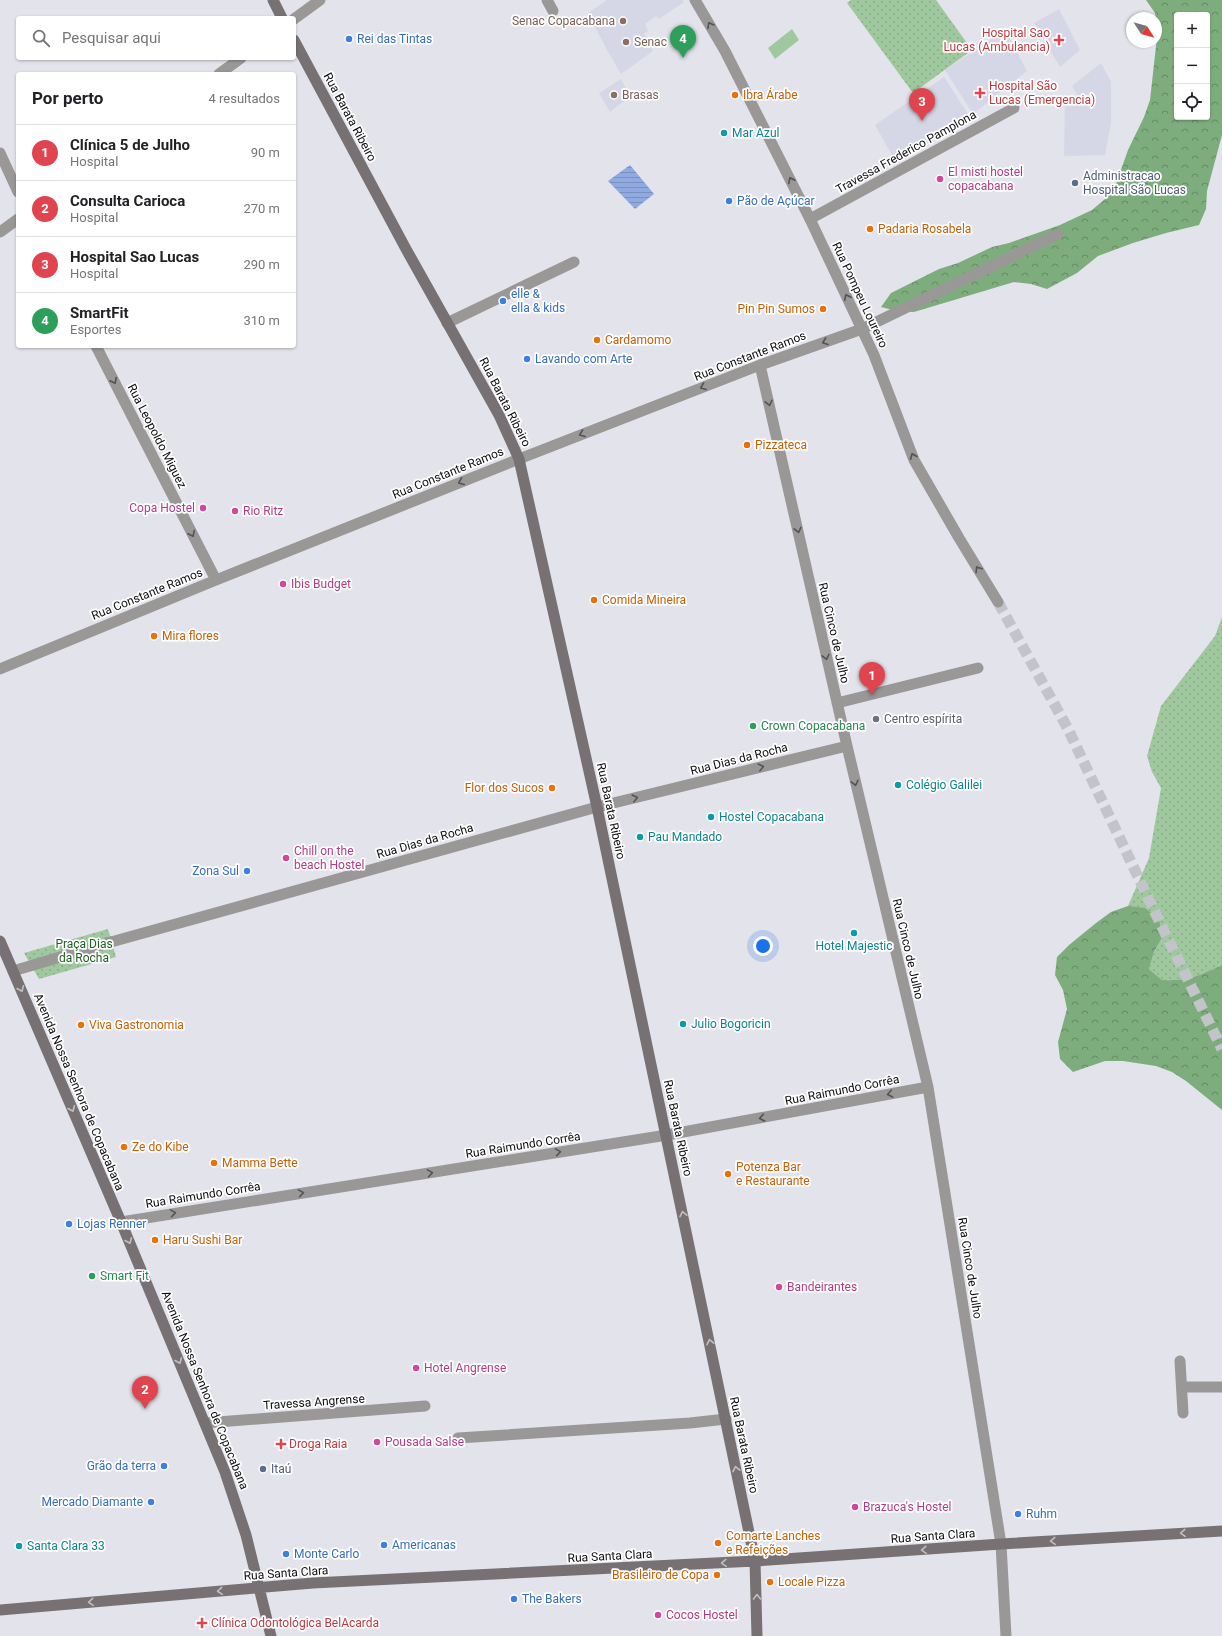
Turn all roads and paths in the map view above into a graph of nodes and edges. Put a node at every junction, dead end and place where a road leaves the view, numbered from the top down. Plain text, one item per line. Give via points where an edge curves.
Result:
1 (273, 0) edge
2 (320, 0) edge
3 (546, 0) edge
4 (696, 0) edge
5 (553, 11) dead end
6 (281, 16) edge
7 (296, 18) edge
8 (296, 44) edge
9 (238, 60) edge
10 (221, 72) edge
11 (1014, 108) dead end
12 (0, 153) edge
13 (16, 188) edge
14 (810, 219) junction
15 (16, 220) edge
16 (0, 232) edge
17 (1058, 234) dead end
18 (574, 262) dead end
19 (447, 323) junction
20 (862, 329) junction
21 (97, 348) edge
22 (760, 365) junction
23 (519, 459) junction
24 (216, 580) junction
25 (998, 602) tunnel mouth
26 (978, 668) dead end
27 (0, 669) edge
28 (837, 703) junction
29 (847, 746) junction
30 (597, 807) junction
31 (0, 941) edge
32 (14, 971) junction
33 (928, 1087) junction
34 (667, 1135) junction
35 (121, 1222) junction
36 (1180, 1361) dead end
37 (1182, 1387) junction
38 (1222, 1387) edge
39 (425, 1406) dead end
40 (1183, 1413) dead end
41 (726, 1419) junction
42 (205, 1423) junction
43 (458, 1438) dead end
44 (1222, 1531) edge
45 (1001, 1544) junction
46 (755, 1561) junction
47 (259, 1588) junction
48 (0, 1610) edge
49 (271, 1636) edge
50 (757, 1636) edge
51 (1006, 1636) edge

1 - 6 main road
2 - 7 street
3 - 5 street
14 -> 4 street, Rua Pompeu Loureiro via 725,51
8 - 19 main road, Rua Barata Ribeiro
9 - 10 street
11 - 14 street, Travessa Frederico Pamplona
12 - 13 street
20 -> 14 street, Rua Pompeu Loureiro
15 - 16 street
17 - 20 street, Rua Constante Ramos
18 - 19 street
19 - 23 main road, Rua Barata Ribeiro via 499,415
20 -> 22 street, Rua Constante Ramos
25 -> 20 street, Rua Pompeu Loureiro via 914,460
21 -> 24 street, Rua Leopoldo Miguez
22 -> 23 street, Rua Constante Ramos
22 -> 28 street, Rua Cinco de Julho
23 -> 24 street, Rua Constante Ramos
23 - 30 main road, Rua Barata Ribeiro
24 - 27 street, Rua Constante Ramos
26 - 28 street
28 - 29 street, Rua Cinco de Julho
30 -> 29 street, Rua Dias da Rocha
29 -> 33 street, Rua Cinco de Julho
30 - 32 street, Rua Dias da Rocha
30 - 34 main road, Rua Barata Ribeiro
31 - 32 main road, Avenida Nossa Senhora de Copacabana
32 -> 35 main road, Avenida Nossa Senhora de Copacabana
33 -> 34 street, Rua Raimundo Corrêa
33 - 45 street, Rua Cinco de Julho
35 -> 34 street, Rua Raimundo Corrêa
41 -> 34 main road, Rua Barata Ribeiro
35 -> 42 main road, Avenida Nossa Senhora de Copacabana
36 - 37 street
37 - 38 street
37 - 40 street
39 - 42 street, Travessa Angrense
41 - 43 street
46 -> 41 main road, Rua Barata Ribeiro
42 - 47 main road, Avenida Nossa Senhora de Copacabana via 237,1504
44 -> 45 main road, Rua Santa Clara
45 -> 46 main road, Rua Santa Clara
45 - 51 street, Rua Cinco de Julho
46 -> 47 main road, Rua Santa Clara
50 -> 46 main road, Rua Barata Ribeiro
47 -> 48 main road, Rua Santa Clara
47 - 49 main road, Avenida Nossa Senhora de Copacabana

